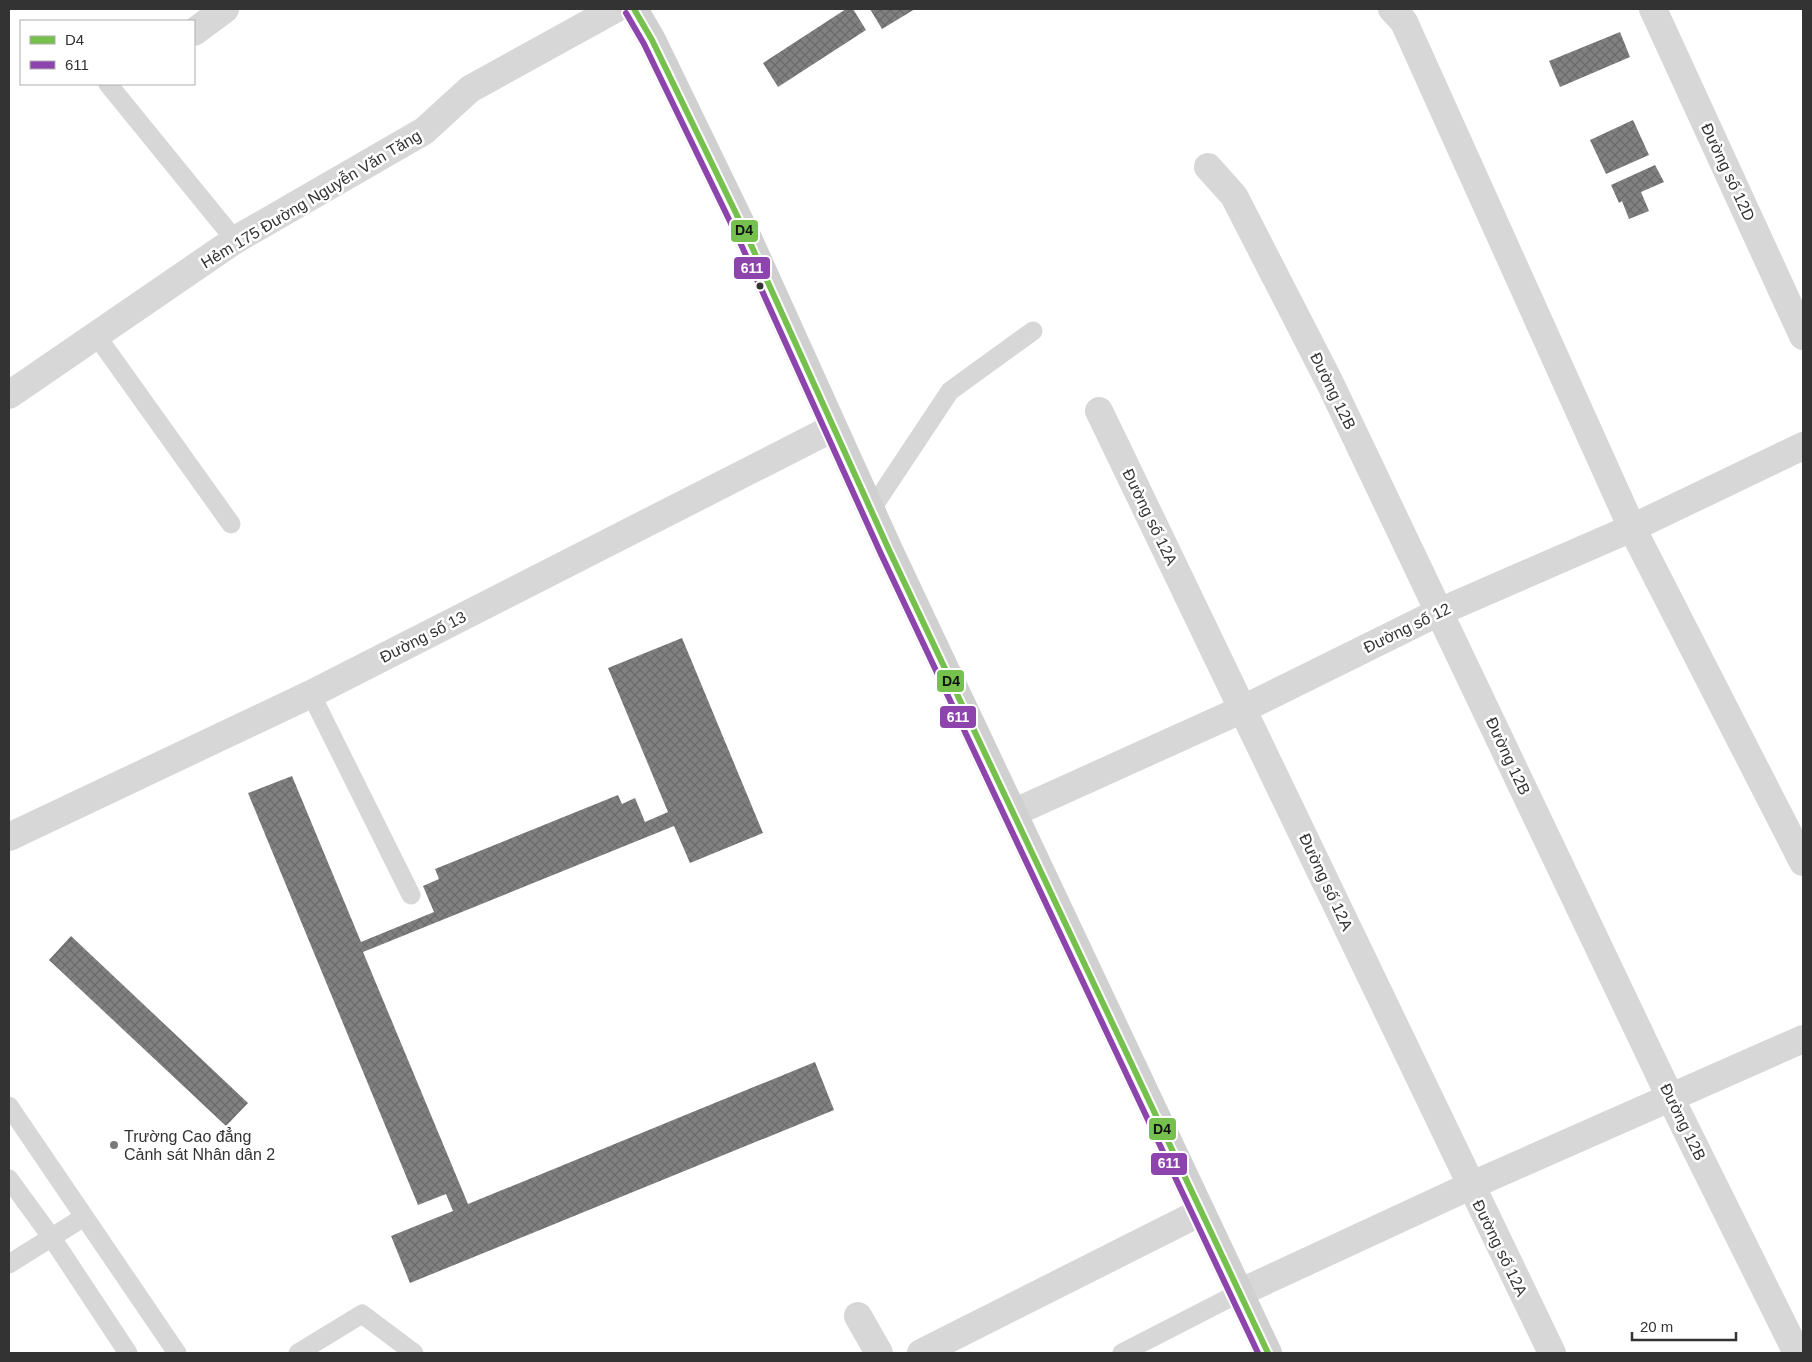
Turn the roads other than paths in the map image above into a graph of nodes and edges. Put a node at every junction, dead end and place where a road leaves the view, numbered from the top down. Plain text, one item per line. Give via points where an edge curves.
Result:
1 (225, 9) edge
2 (615, 9) edge
3 (634, 9) edge
4 (1392, 9) edge
5 (1652, 9) edge
6 (195, 31) edge
7 (109, 85) edge
8 (1208, 166) dead end
9 (235, 240) junction
10 (1033, 332) dead end
11 (96, 335) junction
12 (1803, 336) edge
13 (9, 395) edge
14 (1099, 411) dead end
15 (833, 428) junction
16 (1803, 446) edge
17 (871, 510) junction
18 (231, 524) dead end
19 (1632, 528) junction
20 (1439, 612) junction
21 (311, 694) junction
22 (1243, 709) junction
23 (1013, 813) junction
24 (9, 836) edge
25 (1803, 862) edge
26 (411, 895) dead end
27 (1803, 1039) edge
28 (1671, 1099) junction
29 (9, 1106) edge
30 (9, 1179) edge
31 (1470, 1186) junction
32 (1200, 1212) junction
33 (84, 1217) junction
34 (52, 1238) junction
35 (9, 1264) edge
36 (1239, 1293) junction
37 (858, 1316) dead end
38 (128, 1353) edge
39 (177, 1353) edge
40 (298, 1353) edge
41 (414, 1353) edge
42 (879, 1353) edge
43 (921, 1353) edge
44 (1122, 1353) edge
45 (1268, 1353) edge
46 (1552, 1353) edge
47 (1797, 1353) edge

1 - 6 street
2 - 9 street, Hẻm 175 Đường Nguyễn Văn Tăng via 470,89 424,131
3 - 15 main road via 747,236
4 - 19 street via 1404,22
5 - 12 street, Đường số 12D
7 - 9 lane
8 - 20 street, Đường 12B via 1234,196 1329,381
9 - 11 street, Hẻm 175 Đường Nguyễn Văn Tăng
10 - 17 lane via 950,391
11 - 13 street, Hẻm 175 Đường Nguyễn Văn Tăng
11 - 18 lane
14 - 22 street, Đường số 12A
15 - 17 main road
15 - 21 street, Đường số 13
16 - 19 street, Đường số 12
17 - 23 main road
19 - 20 street, Đường số 12
19 - 25 street
20 - 22 street, Đường số 12
20 - 28 street, Đường 12B
21 - 24 street, Đường số 13
21 - 26 lane
22 - 23 street, Đường số 12
22 - 31 street, Đường số 12A
23 - 32 main road
27 - 28 street
28 - 31 street
28 - 47 street, Đường 12B
29 - 33 lane
30 - 34 lane
31 - 36 street
31 - 46 street, Đường số 12A
32 - 36 main road
32 - 43 street
33 - 34 lane
33 - 39 lane
34 - 35 lane
34 - 38 lane
36 - 44 lane
36 - 45 main road
37 - 42 street
40 - 41 lane via 362,1314

